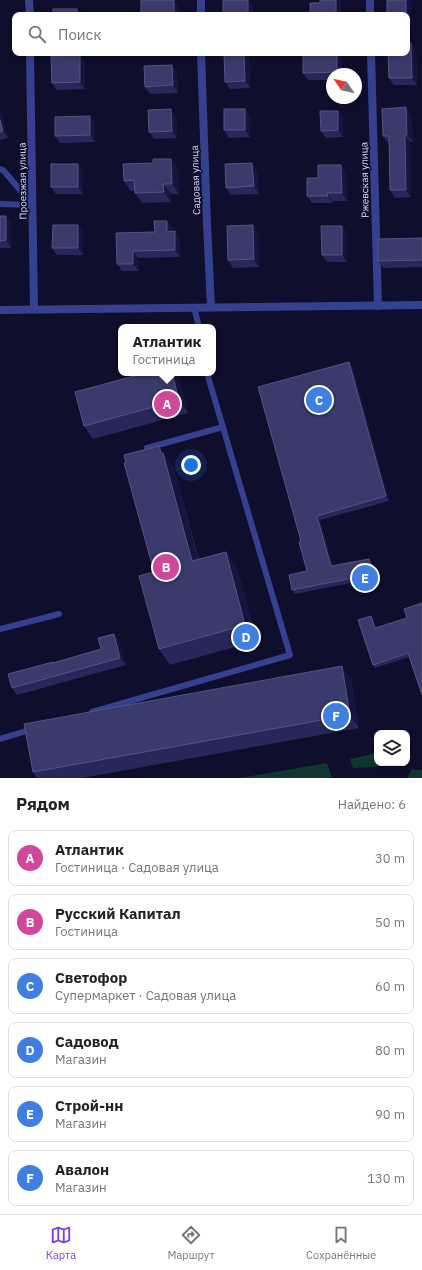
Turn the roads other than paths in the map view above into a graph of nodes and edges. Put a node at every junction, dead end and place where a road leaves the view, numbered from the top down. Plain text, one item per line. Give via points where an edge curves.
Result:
1 (29, 0) edge
2 (201, 0) edge
3 (370, 0) edge
4 (30, 12) edge
5 (201, 12) edge
6 (370, 12) edge
7 (30, 56) edge
8 (201, 56) edge
9 (371, 56) edge
10 (0, 169) edge
11 (0, 204) edge
12 (32, 205) junction
13 (422, 305) edge
14 (378, 306) junction
15 (194, 307) junction
16 (211, 307) junction
17 (34, 309) junction
18 (0, 310) edge
19 (198, 324) edge
20 (208, 376) edge
21 (222, 427) junction
22 (147, 448) edge
23 (59, 614) dead end
24 (0, 629) edge
25 (84, 714) edge
26 (38, 728) edge
27 (0, 739) edge

1 - 4 street
2 - 5 street
3 - 6 street
7 - 12 street, Проезжая улица
8 - 16 street, Садовая улица
9 - 14 street, Ржевская улица
10 - 12 lane
11 - 12 lane
12 - 17 street, Проезжая улица
13 - 14 street
14 - 16 street
15 - 16 street
15 - 17 street
15 - 19 lane
17 - 18 street
20 - 21 lane
21 - 22 lane
21 - 25 lane via 290,655
23 - 24 lane
26 - 27 lane

